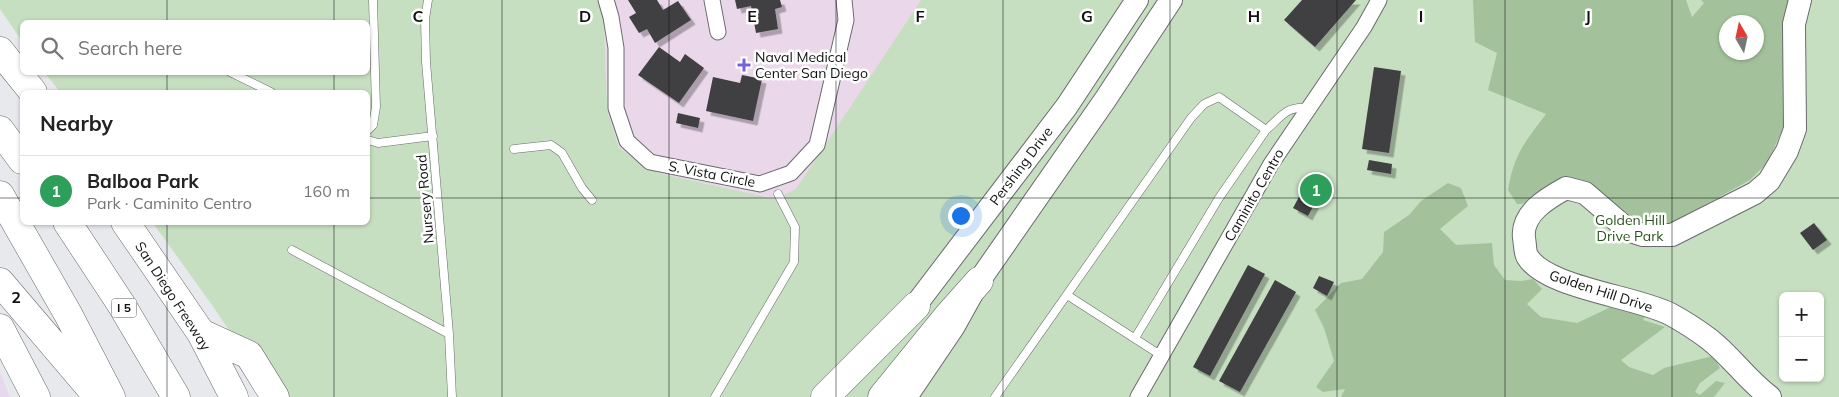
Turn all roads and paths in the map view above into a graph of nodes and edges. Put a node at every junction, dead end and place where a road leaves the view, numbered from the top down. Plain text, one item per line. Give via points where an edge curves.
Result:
1 (373, 0) edge
2 (428, 0) edge
3 (606, 0) edge
4 (712, 0) edge
5 (844, 0) edge
6 (1137, 0) edge
7 (1171, 0) edge
8 (1379, 0) edge
9 (1800, 0) edge
10 (718, 32) dead end
11 (0, 51) edge
12 (236, 75) edge
13 (31, 90) edge
14 (266, 90) edge
15 (1307, 108) junction
16 (370, 128) edge
17 (0, 130) edge
18 (1266, 130) junction
19 (433, 136) junction
20 (370, 141) edge
21 (514, 149) dead end
22 (20, 157) edge
23 (778, 194) dead end
24 (0, 196) edge
25 (592, 200) dead end
26 (69, 225) edge
27 (127, 225) edge
28 (292, 250) dead end
29 (979, 281) junction
30 (0, 282) edge
31 (1066, 295) junction
32 (916, 306) junction
33 (0, 328) edge
34 (200, 334) junction
35 (449, 334) junction
36 (1135, 338) junction
37 (13, 352) junction
38 (1162, 356) junction
39 (30, 397) edge
40 (36, 397) edge
41 (98, 397) edge
42 (111, 397) edge
43 (176, 397) edge
44 (234, 397) edge
45 (276, 397) edge
46 (452, 397) edge
47 (714, 397) edge
48 (825, 397) edge
49 (840, 397) edge
50 (882, 397) edge
51 (906, 397) edge
52 (995, 397) edge
53 (1138, 397) edge
54 (1770, 397) edge

1 - 16 lane via 376,107
2 - 19 lane, Nursery Road via 426,62
3 - 5 street, S. Vista Circle via 616,48 616,108 627,141 650,162 760,184 792,173 817,145 846,20
4 - 10 street
6 - 32 main road, Pershing Drive via 1067,106
7 - 29 main road via 1106,100
8 - 15 street, Caminito Centro
9 - 54 main road, Golden Hill Drive via 1794,24 1795,129 1787,151 1769,181 1755,192 1672,235 1643,235 1628,230 1585,193 1566,188 1543,201 1529,217 1524,234 1527,255 1539,269 1555,279 1671,314 1709,340
11 - 13 highway
12 - 14 lane
15 - 18 lane via 1289,110
15 - 38 street, Caminito Centro via 1271,164
17 - 22 highway
18 - 31 lane via 1219,97 1204,104
18 - 36 lane via 1219,198
19 - 20 lane via 378,143
19 - 35 lane, Nursery Road
21 - 25 lane via 551,145 562,153
23 - 47 lane via 795,227 794,262
24 - 42 highway
26 - 43 highway, I 5
27 - 34 highway, San Diego Freeway
28 - 35 lane
29 - 50 highway
29 - 51 main road via 954,326
30 - 41 highway
31 - 36 lane
31 - 52 lane
32 - 48 highway
32 - 49 main road, Pershing Drive
33 - 37 highway
34 - 44 highway, San Diego Freeway
34 - 45 highway via 249,355
35 - 46 lane, Nursery Road
36 - 38 lane
37 - 39 highway
37 - 40 highway
38 - 53 street, Caminito Centro

